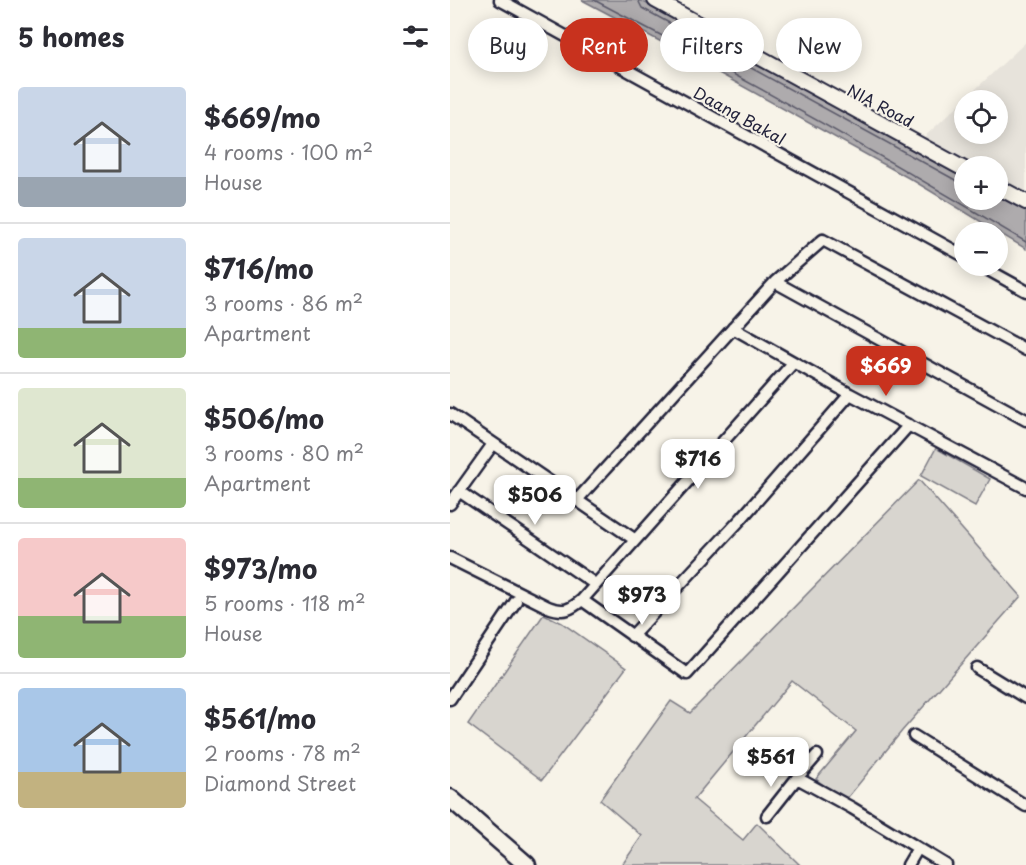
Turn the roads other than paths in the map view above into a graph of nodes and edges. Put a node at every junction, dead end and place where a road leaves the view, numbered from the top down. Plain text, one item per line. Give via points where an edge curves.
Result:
1 (500, 0) edge
2 (656, 0) edge
3 (954, 164) edge
4 (1008, 192) edge
5 (1026, 202) edge
6 (954, 250) edge
7 (999, 276) edge
8 (775, 282) junction
9 (1026, 291) edge
10 (733, 328) junction
11 (1026, 351) edge
12 (794, 363) junction
13 (850, 394) junction
14 (450, 414) edge
15 (1026, 420) edge
16 (909, 425) junction
17 (493, 444) junction
18 (1026, 488) edge
19 (459, 491) junction
20 (577, 500) junction
21 (450, 504) edge
22 (634, 539) junction
23 (450, 558) edge
24 (595, 584) junction
25 (582, 600) junction
26 (516, 602) dead end
27 (632, 636) junction
28 (977, 668) dead end
29 (1026, 698) edge
30 (450, 699) edge
31 (914, 736) dead end
32 (817, 755) dead end
33 (797, 778) junction
34 (450, 798) edge
35 (1026, 806) edge
36 (767, 816) dead end
37 (918, 848) junction
38 (527, 865) edge
39 (908, 865) edge
40 (946, 865) edge

1 - 6 street, Daang Bakal
2 - 3 street, NIA Road
4 - 5 street
7 - 9 street
8 - 10 street
8 - 11 street via 823,240
8 - 15 street
10 - 12 street
10 - 20 street
12 - 13 street
12 - 22 street
13 - 16 street
13 - 27 street
14 - 17 street
16 - 18 street
16 - 27 street via 687,674
17 - 19 street
17 - 20 street
19 - 21 street
19 - 24 street
20 - 22 street
22 - 24 street
23 - 25 street via 560,611 572,609
24 - 25 street
25 - 27 street
26 - 30 street
28 - 29 street
31 - 35 street
32 - 33 street
33 - 36 street
33 - 37 street
34 - 38 main road
37 - 39 street
37 - 40 street

